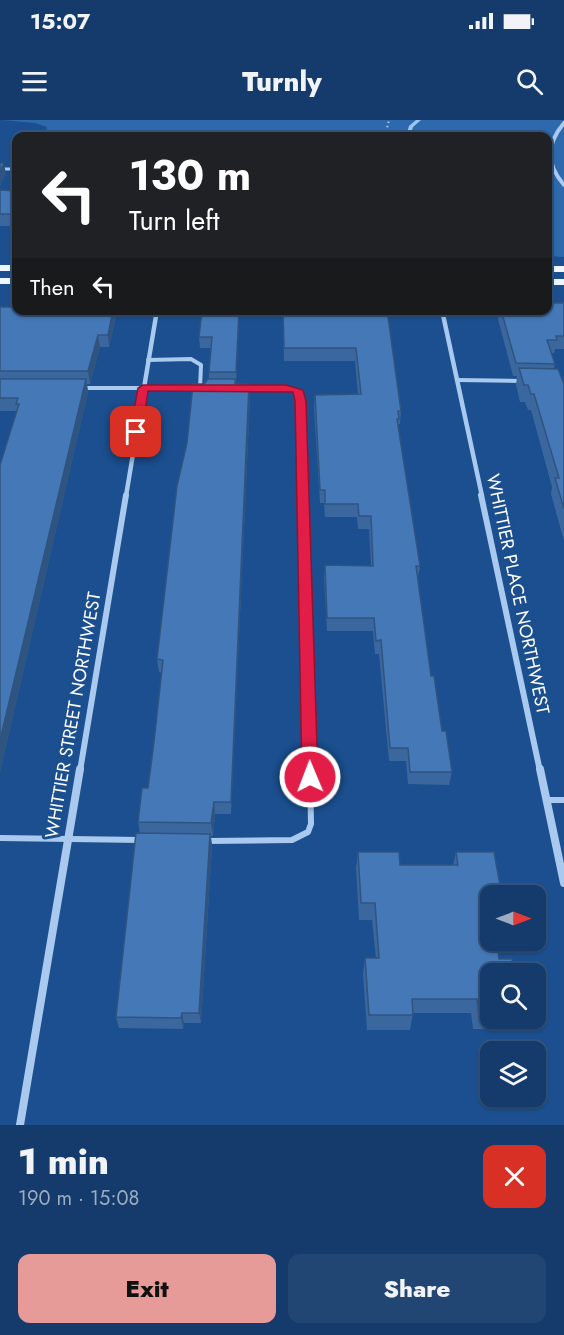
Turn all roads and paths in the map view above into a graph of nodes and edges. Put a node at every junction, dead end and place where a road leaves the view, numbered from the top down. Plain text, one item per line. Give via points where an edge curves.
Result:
1 (564, 123) edge
2 (552, 140) edge
3 (552, 168) edge
4 (564, 184) edge
5 (156, 315) edge
6 (443, 315) edge
7 (148, 360) junction
8 (457, 380) junction
9 (528, 381) edge
10 (69, 388) edge
11 (143, 388) junction
12 (200, 388) junction
13 (211, 388) edge
14 (232, 388) edge
15 (546, 800) junction
16 (564, 800) edge
17 (0, 838) edge
18 (68, 840) junction
19 (151, 840) edge
20 (198, 841) edge
21 (564, 884) edge
22 (20, 1125) edge

1 - 2 street
3 - 4 street
5 - 7 street, WHITTIER STREET NORTHWEST
6 - 8 street, WHITTIER PLACE NORTHWEST
7 - 11 street, WHITTIER STREET NORTHWEST
7 - 12 lane via 197,361 201,365
8 - 9 lane
8 - 15 street, WHITTIER PLACE NORTHWEST
10 - 11 lane
11 - 12 lane
11 - 18 street, WHITTIER STREET NORTHWEST
12 - 13 lane
14 - 20 lane via 297,390 301,401 311,824 308,832 292,840
15 - 16 lane
15 - 21 street, WHITTIER PLACE NORTHWEST
17 - 18 lane
18 - 19 lane
18 - 22 street, WHITTIER STREET NORTHWEST

